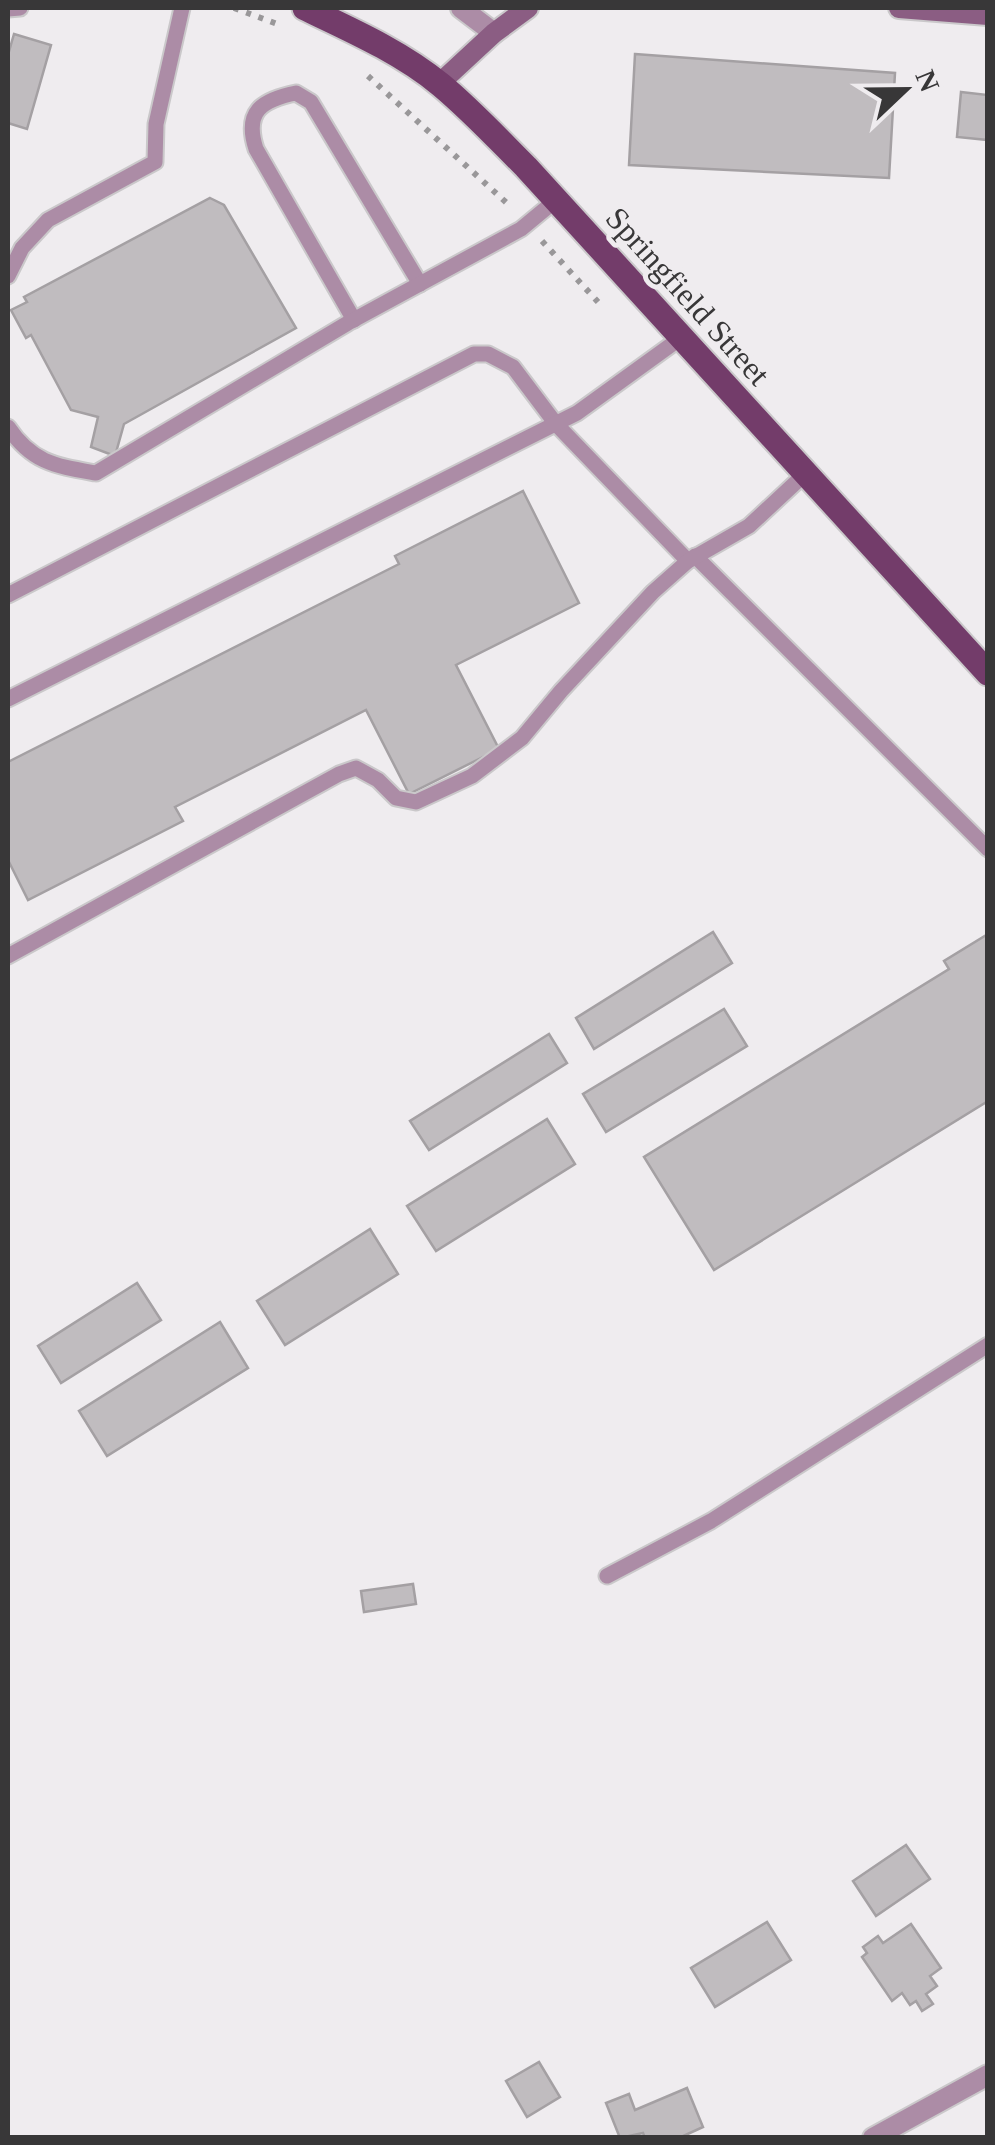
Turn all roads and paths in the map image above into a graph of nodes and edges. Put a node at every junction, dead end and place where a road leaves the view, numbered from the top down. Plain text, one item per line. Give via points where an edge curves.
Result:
1 (20, 8) edge
2 (182, 8) edge
3 (237, 8) edge
4 (305, 8) edge
5 (461, 8) edge
6 (528, 8) edge
7 (899, 8) edge
8 (8, 9) edge
9 (988, 15) edge
10 (286, 27) dead end
11 (494, 34) junction
12 (366, 74) dead end
13 (439, 84) junction
14 (556, 200) junction
15 (517, 212) dead end
16 (546, 246) dead end
17 (8, 276) edge
18 (420, 284) junction
19 (598, 302) dead end
20 (351, 322) junction
21 (682, 337) junction
22 (556, 424) junction
23 (8, 427) edge
24 (806, 473) junction
25 (692, 559) junction
26 (8, 595) edge
27 (988, 673) edge
28 (8, 700) edge
29 (988, 850) edge
30 (8, 956) edge
31 (988, 1346) edge
32 (607, 1576) dead end
33 (988, 2075) edge
34 (873, 2138) edge

1 - 8 lane
2 - 17 lane via 156,124 155,162 48,220
3 - 10 path
4 - 13 main road, Springfield Street
5 - 11 street
6 - 11 main road
7 - 9 main road
11 - 13 main road
12 - 15 path
13 - 14 main road, Springfield Street
14 - 18 lane via 521,229
14 - 21 main road, Springfield Street
16 - 19 path
18 - 20 lane
18 - 20 lane via 311,102 296,93 276,97 256,111 249,128
20 - 23 lane via 96,473 49,465
21 - 22 lane
21 - 24 main road, Springfield Street
22 - 25 lane
22 - 26 lane via 512,367 474,354
22 - 28 lane
24 - 25 lane via 749,526
24 - 27 main road, Springfield Street
25 - 29 lane
25 - 30 lane via 627,620 522,738 472,776 416,802 396,798 356,768 339,774
31 - 32 lane via 711,1520
33 - 34 street

